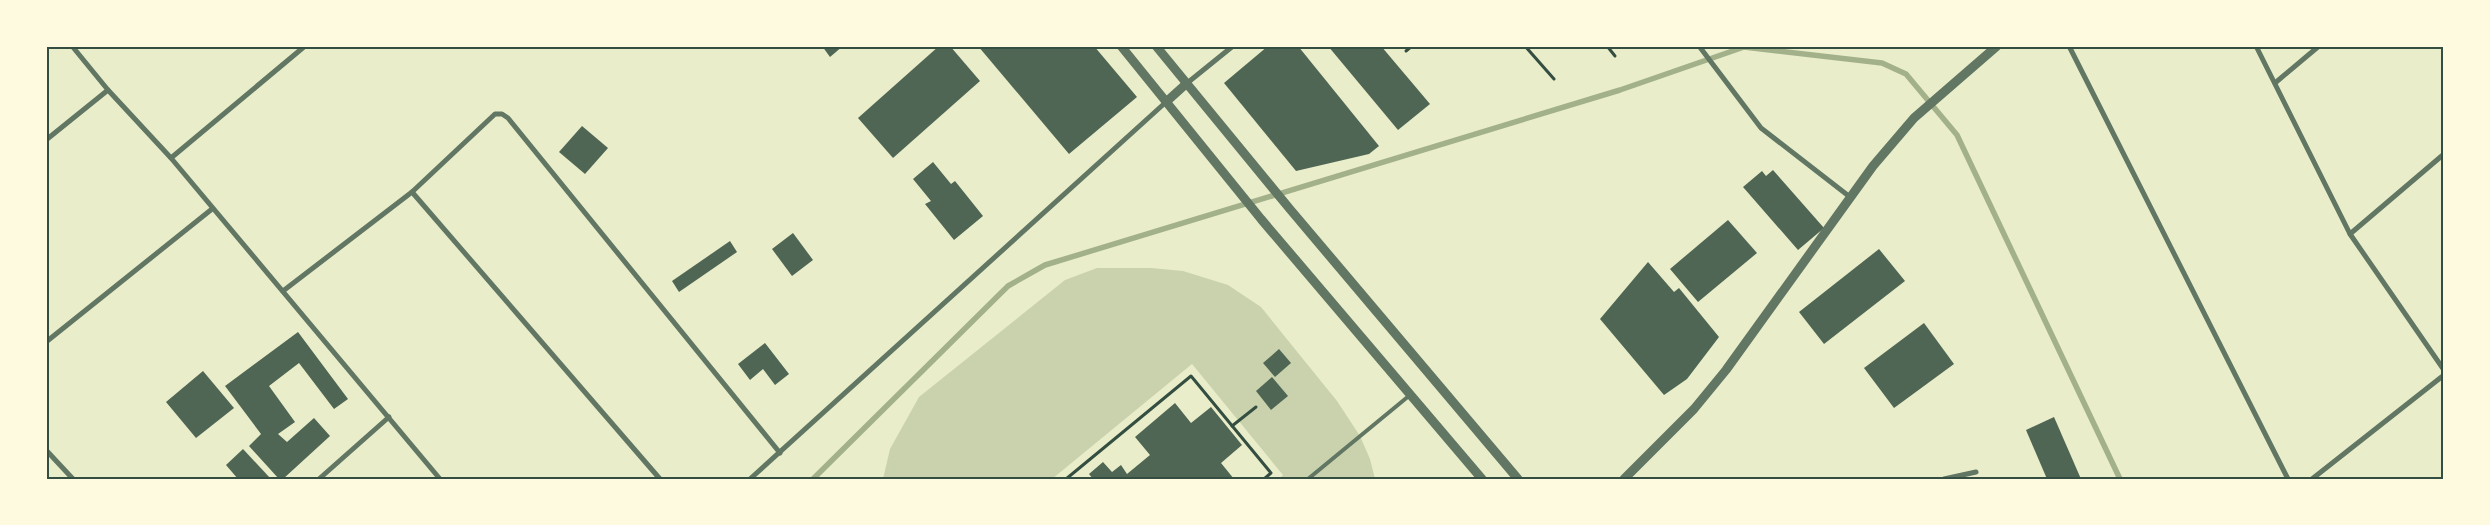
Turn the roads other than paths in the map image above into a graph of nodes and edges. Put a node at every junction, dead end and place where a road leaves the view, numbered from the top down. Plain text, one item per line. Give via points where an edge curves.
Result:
1 (72, 46) edge
2 (305, 46) edge
3 (1121, 46) edge
4 (1156, 46) edge
5 (1233, 46) edge
6 (1998, 46) edge
7 (2069, 46) edge
8 (2256, 46) edge
9 (2319, 46) edge
10 (1700, 47) edge
11 (2275, 83) junction
12 (1186, 84) junction
13 (108, 90) junction
14 (1166, 102) junction
15 (46, 140) edge
16 (2444, 154) edge
17 (171, 158) junction
18 (412, 192) junction
19 (1850, 197) junction
20 (212, 210) junction
21 (2350, 234) junction
22 (283, 291) junction
23 (46, 342) edge
24 (2444, 370) edge
25 (2444, 375) edge
26 (1410, 395) junction
27 (389, 417) junction
28 (46, 450) edge
29 (780, 453) junction
30 (1976, 472) dead end
31 (73, 479) edge
32 (319, 479) edge
33 (440, 479) edge
34 (660, 479) edge
35 (750, 479) edge
36 (1308, 479) edge
37 (1482, 479) edge
38 (1518, 479) edge
39 (1624, 479) edge
40 (1944, 479) edge
41 (2288, 479) edge
42 (2312, 479) edge

1 - 13 street
2 - 17 street
3 - 14 street
4 - 12 street
5 - 12 street
6 - 19 street via 1914,118
7 - 41 street
8 - 11 street
9 - 11 street
10 - 19 street via 1761,128
11 - 21 street
12 - 14 street
12 - 38 street
13 - 15 street
13 - 17 street
14 - 26 street
14 - 29 street
16 - 21 street
17 - 20 street
18 - 22 street
18 - 29 street via 495,114 508,118
18 - 34 street
19 - 39 street via 1726,370 1694,409
20 - 22 street
20 - 23 street
21 - 24 street
22 - 27 street
25 - 42 street
26 - 36 lane
26 - 37 street
27 - 32 street
27 - 33 street
28 - 31 street
29 - 35 street
30 - 40 street

